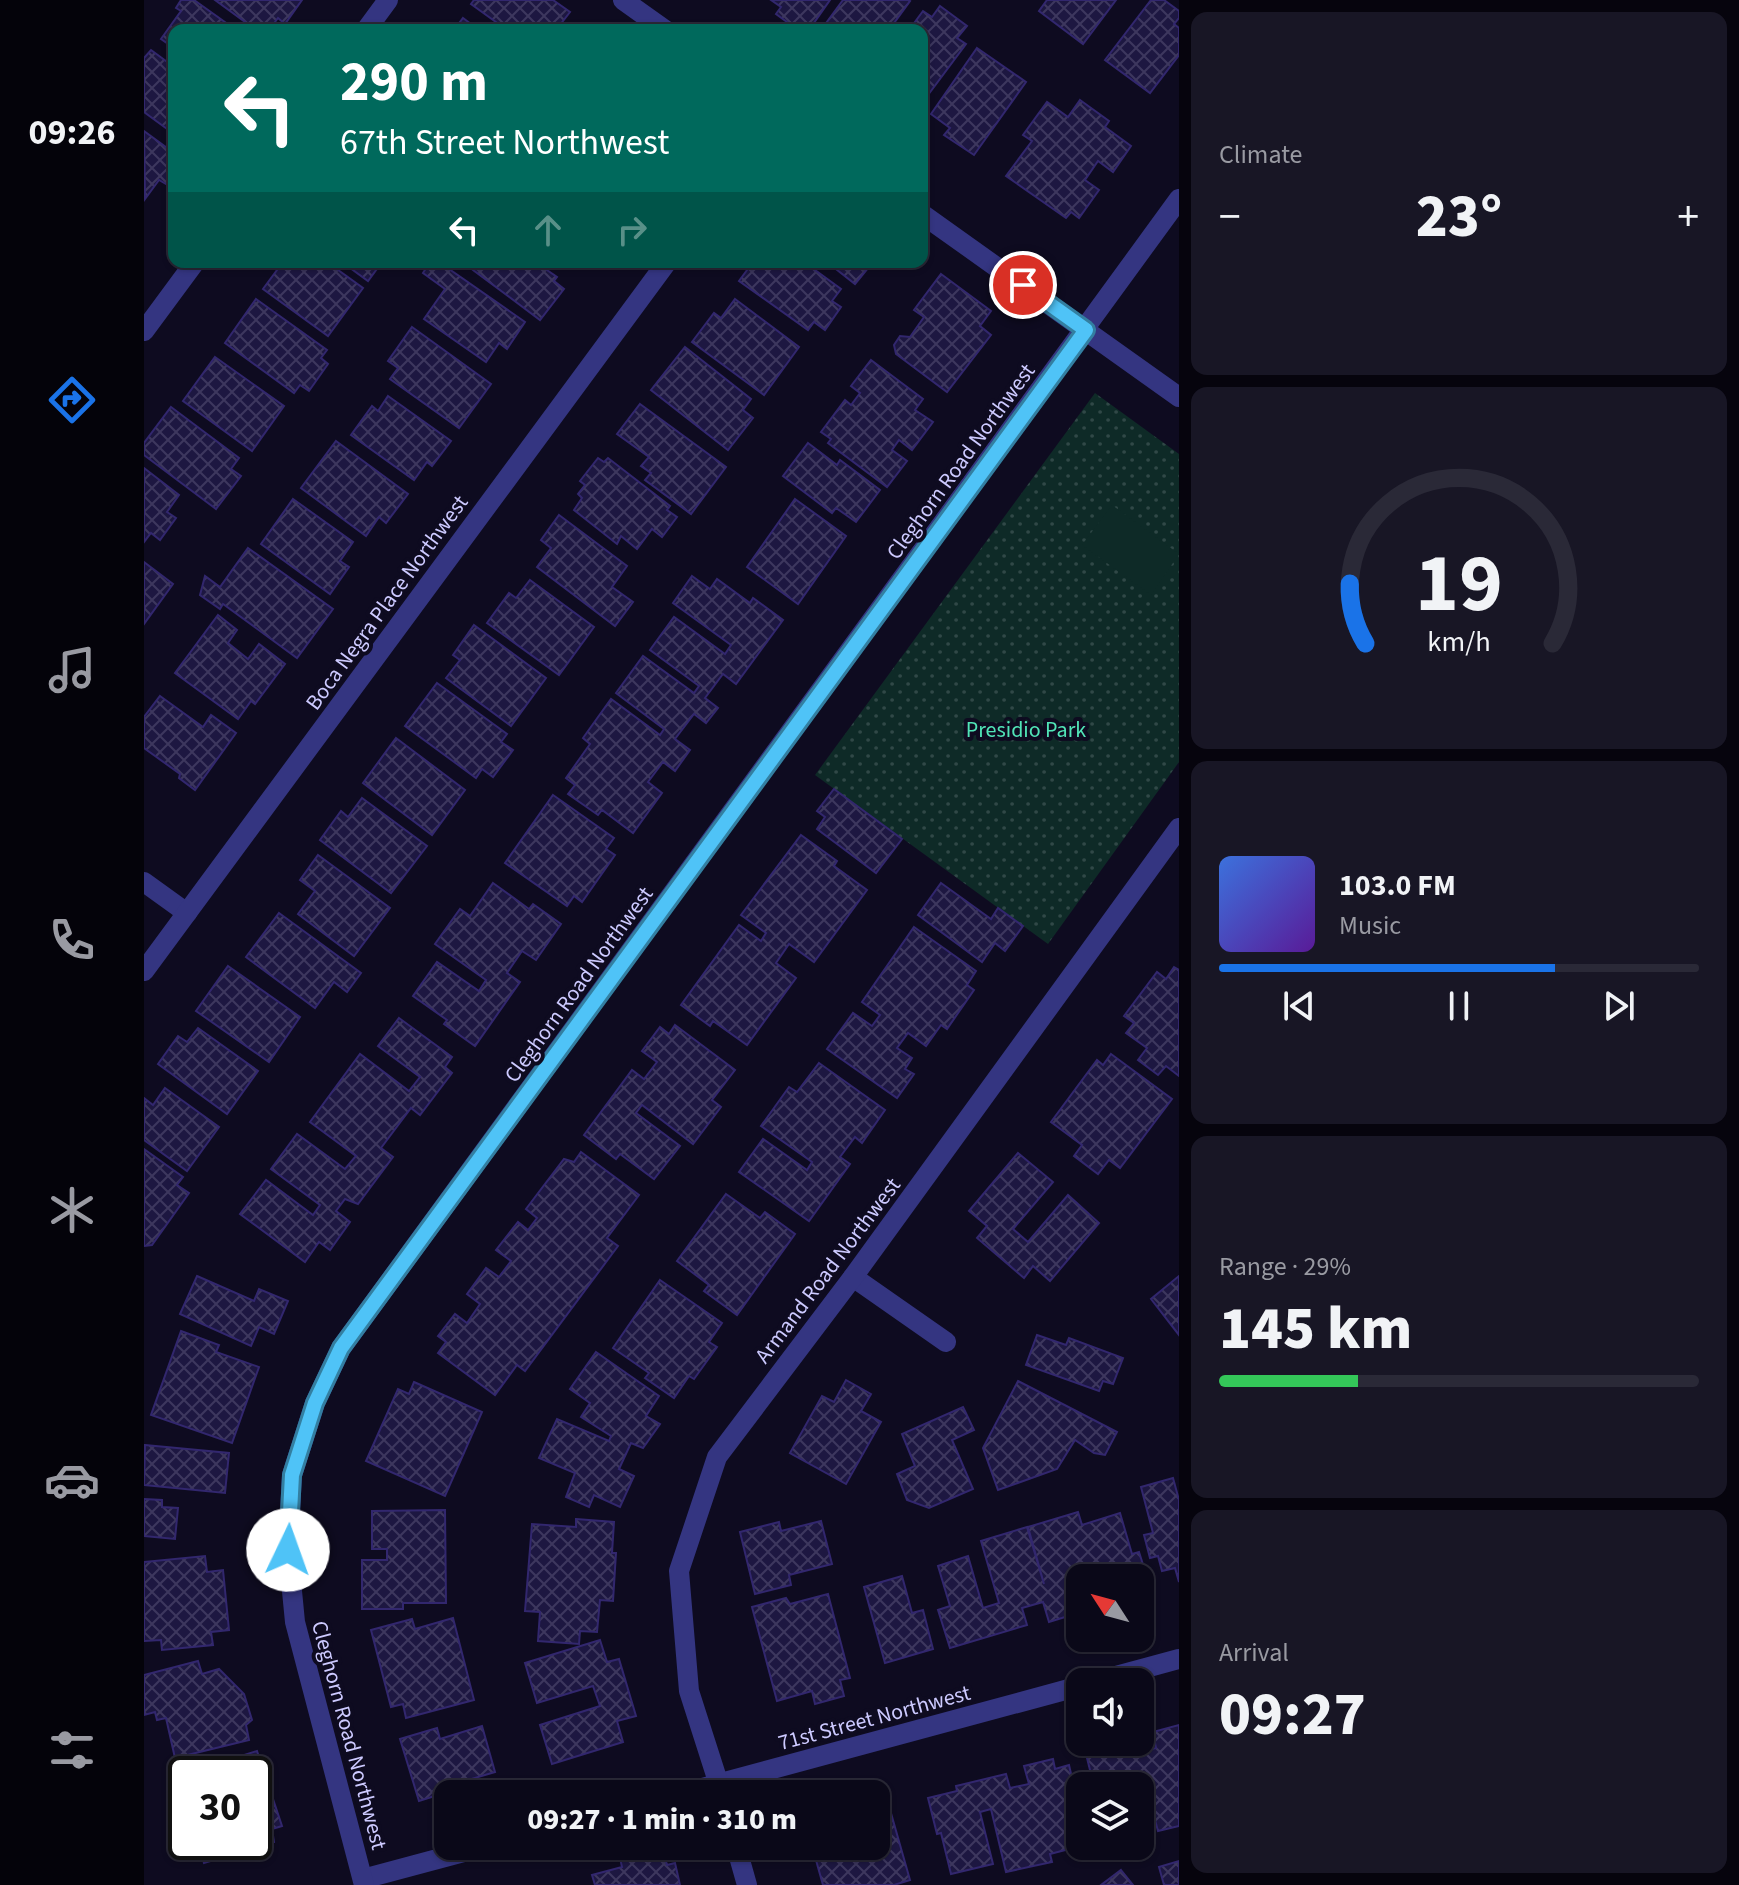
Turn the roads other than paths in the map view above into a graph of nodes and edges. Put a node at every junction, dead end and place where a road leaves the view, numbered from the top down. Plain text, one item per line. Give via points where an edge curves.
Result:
1 (388, 0) edge
2 (623, 0) edge
3 (370, 24) edge
4 (657, 24) edge
5 (1179, 199) edge
6 (928, 218) edge
7 (191, 268) edge
8 (663, 268) edge
9 (1086, 330) junction
10 (144, 331) edge
11 (1179, 397) edge
12 (1179, 828) edge
13 (144, 882) edge
14 (187, 913) junction
15 (144, 971) edge
16 (853, 1277) junction
17 (946, 1342) dead end
18 (1179, 1659) edge
19 (1146, 1668) edge
20 (1066, 1690) edge
21 (718, 1780) edge
22 (752, 1780) edge
23 (438, 1860) edge
24 (740, 1860) edge
25 (363, 1882) edge
26 (747, 1885) edge

1 - 3 street
2 - 4 street
5 - 9 street, Cleghorn Road Northwest
6 - 9 street
7 - 10 street
8 - 14 street, Boca Negra Place Northwest
9 - 11 street
9 - 25 street, Cleghorn Road Northwest via 341,1348 315,1403 292,1475 288,1550 295,1622
12 - 16 street, Armand Road Northwest
13 - 14 street
14 - 15 street, Boca Negra Place Northwest
16 - 17 street
16 - 21 street, Armand Road Northwest via 717,1457 679,1571 689,1691
18 - 19 street
20 - 22 street, 71st Street Northwest
23 - 25 street
24 - 26 street

